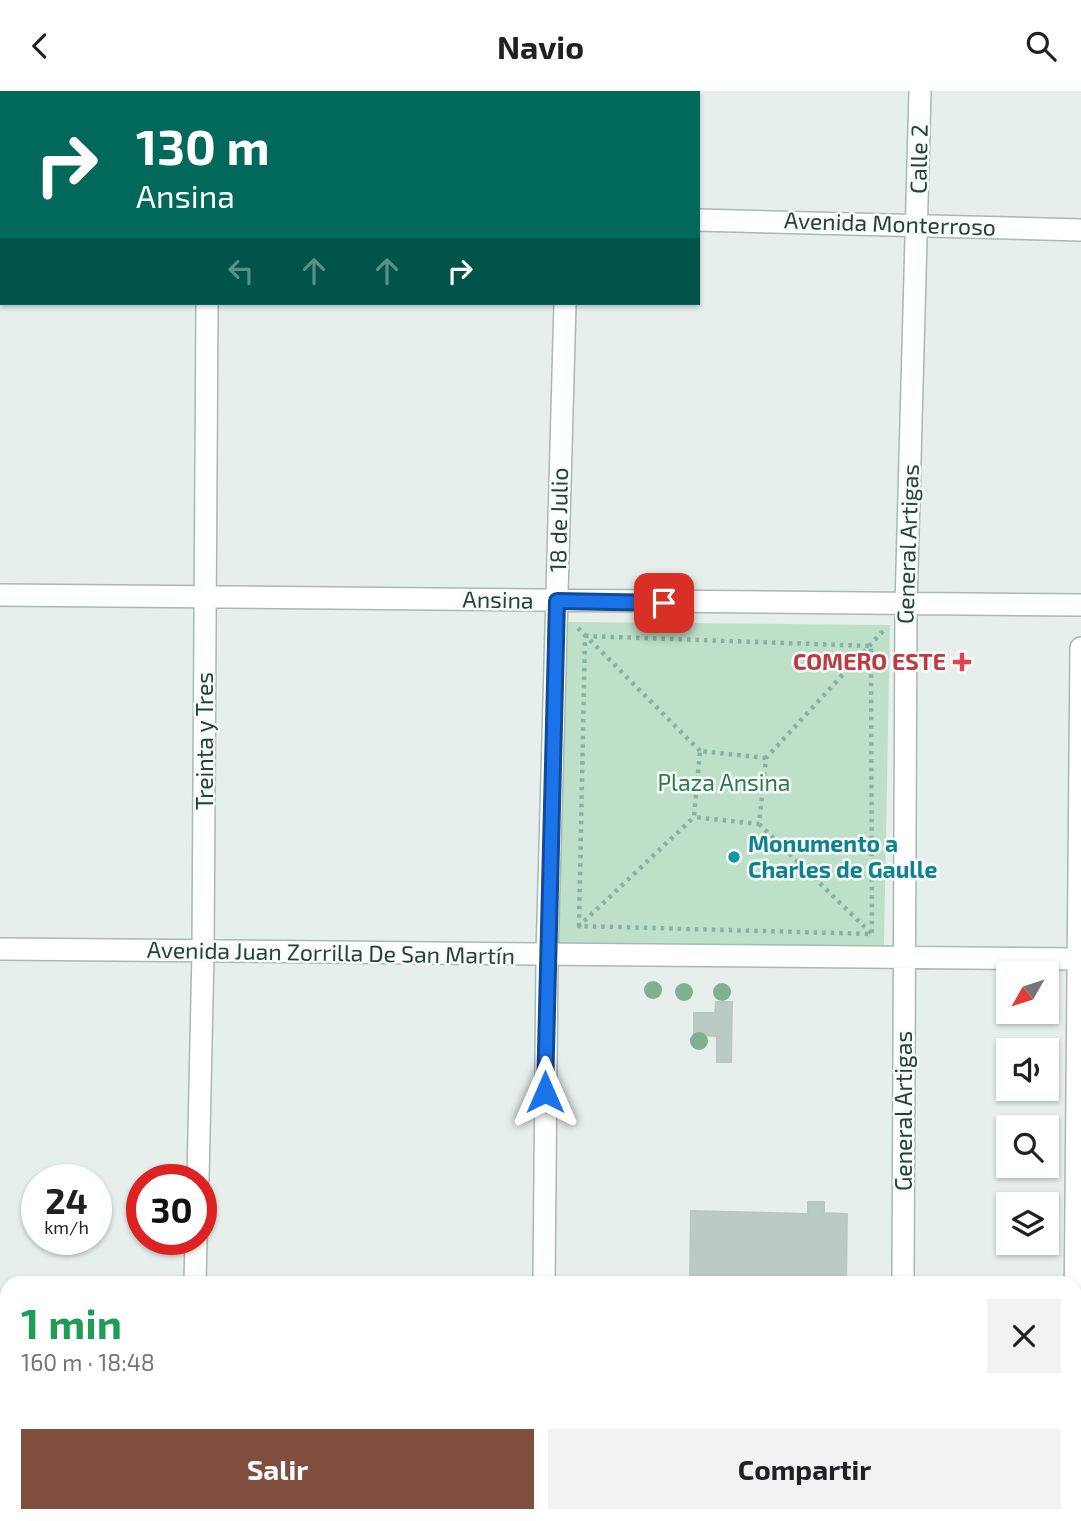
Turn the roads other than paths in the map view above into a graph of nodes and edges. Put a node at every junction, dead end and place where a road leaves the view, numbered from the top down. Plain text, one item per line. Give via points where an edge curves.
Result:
1 (920, 91) edge
2 (700, 220) edge
3 (918, 226) junction
4 (1081, 230) edge
5 (207, 305) edge
6 (565, 305) edge
7 (0, 595) edge
8 (206, 595) junction
9 (557, 601) junction
10 (1081, 605) edge
11 (905, 606) junction
12 (1081, 648) edge
13 (0, 949) edge
14 (203, 951) junction
15 (547, 955) junction
16 (905, 958) junction
17 (1079, 959) edge
18 (198, 1164) edge
19 (196, 1255) edge
20 (195, 1276) edge
21 (544, 1276) edge
22 (903, 1276) edge
23 (1077, 1276) edge

1 - 3 street, Calle 2
2 - 3 street, Avenida Monterroso
3 - 4 street, Avenida Monterroso
3 - 11 street, General Artigas
5 - 8 street, Treinta y Tres
6 - 9 street, 18 de Julio
7 - 8 street, Ansina
8 - 9 street, Ansina
8 - 14 street, Treinta y Tres
9 - 11 street, Ansina
9 - 15 street, 18 de Julio
10 - 11 street, Ansina
11 - 16 street, General Artigas
12 - 17 street
13 - 14 street, Avenida Juan Zorrilla De San Martín
14 - 15 street, Avenida Juan Zorrilla De San Martín
14 - 18 street, Treinta y Tres
15 - 16 street, Avenida Juan Zorrilla De San Martín
15 - 21 street, 18 de Julio
16 - 17 street, Avenida Juan Zorrilla De San Martín
16 - 22 street, General Artigas
17 - 23 street
19 - 20 street

